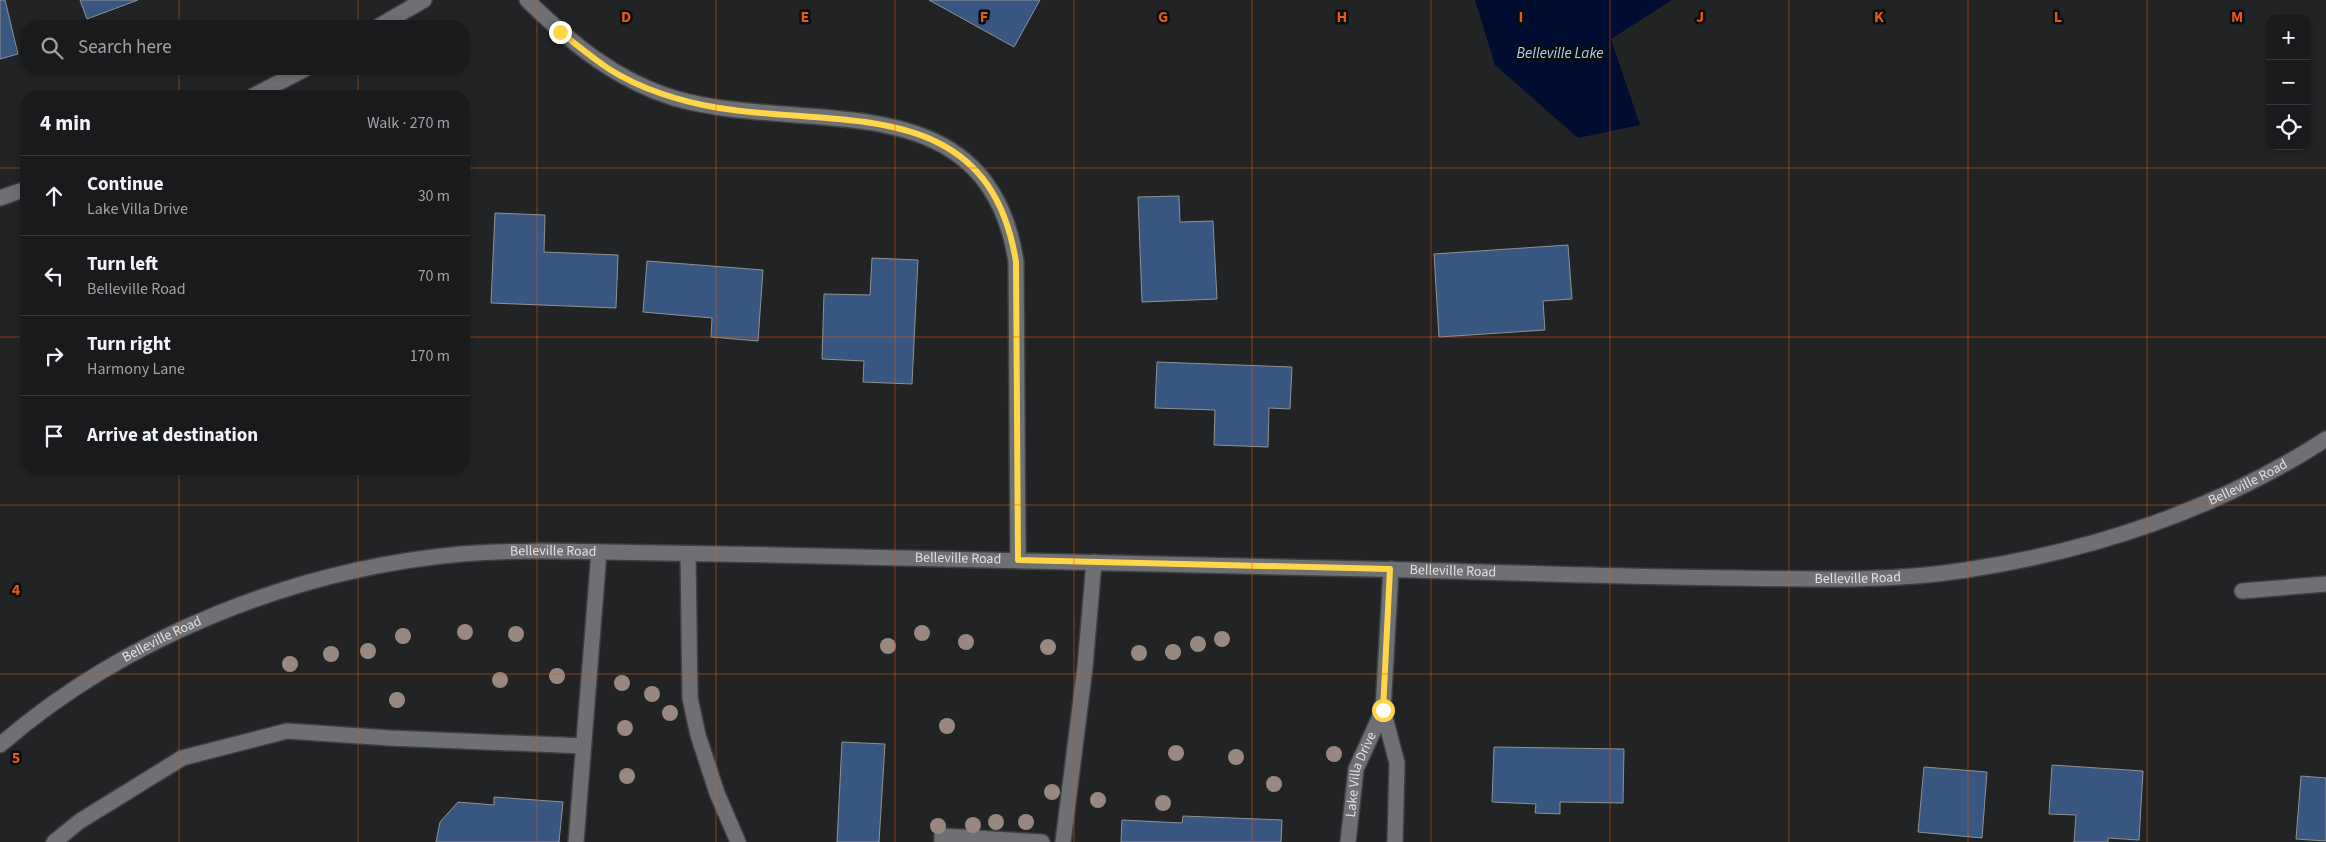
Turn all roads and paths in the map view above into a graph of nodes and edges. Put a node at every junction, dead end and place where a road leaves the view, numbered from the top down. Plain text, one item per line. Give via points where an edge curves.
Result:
1 (424, 0) edge
2 (527, 0) edge
3 (389, 20) edge
4 (293, 75) edge
5 (264, 90) edge
6 (20, 192) edge
7 (0, 198) edge
8 (2326, 439) edge
9 (600, 552) junction
10 (688, 554) junction
11 (1018, 560) junction
12 (1094, 562) junction
13 (1390, 569) junction
14 (2326, 584) edge
15 (2242, 591) dead end
16 (1383, 710) junction
17 (0, 744) edge
18 (584, 746) junction
19 (54, 842) edge
20 (576, 842) edge
21 (738, 842) edge
22 (942, 842) edge
23 (1035, 842) edge
24 (1042, 842) edge
25 (1063, 842) edge
26 (1348, 842) edge
27 (1395, 842) edge

1 - 3 main road
2 - 11 main road via 560,32 610,69 673,98 718,108 887,124 923,134 944,145 980,176 1004,215 1016,262
4 - 5 main road
6 - 7 main road
8 - 13 main road, Belleville Road via 2240,487 2154,524 2060,552 1965,570 1888,578 1810,579
9 - 10 main road, Belleville Road
9 - 17 main road, Belleville Road via 515,550 459,554 404,561 277,592 207,618 140,651 76,688
9 - 18 main road
10 - 11 main road, Belleville Road
10 - 21 main road via 690,698 717,793
11 - 12 main road, Belleville Road
12 - 13 main road, Belleville Road
12 - 25 main road via 1085,667
13 - 16 main road, Lake Villa Drive
14 - 15 main road
16 - 26 main road, Lake Villa Drive via 1356,769
16 - 27 main road, Lake Villa Drive via 1397,763
18 - 19 main road via 287,730 182,758 80,821
18 - 20 main road
22 - 23 main road via 942,836
23 - 24 main road

